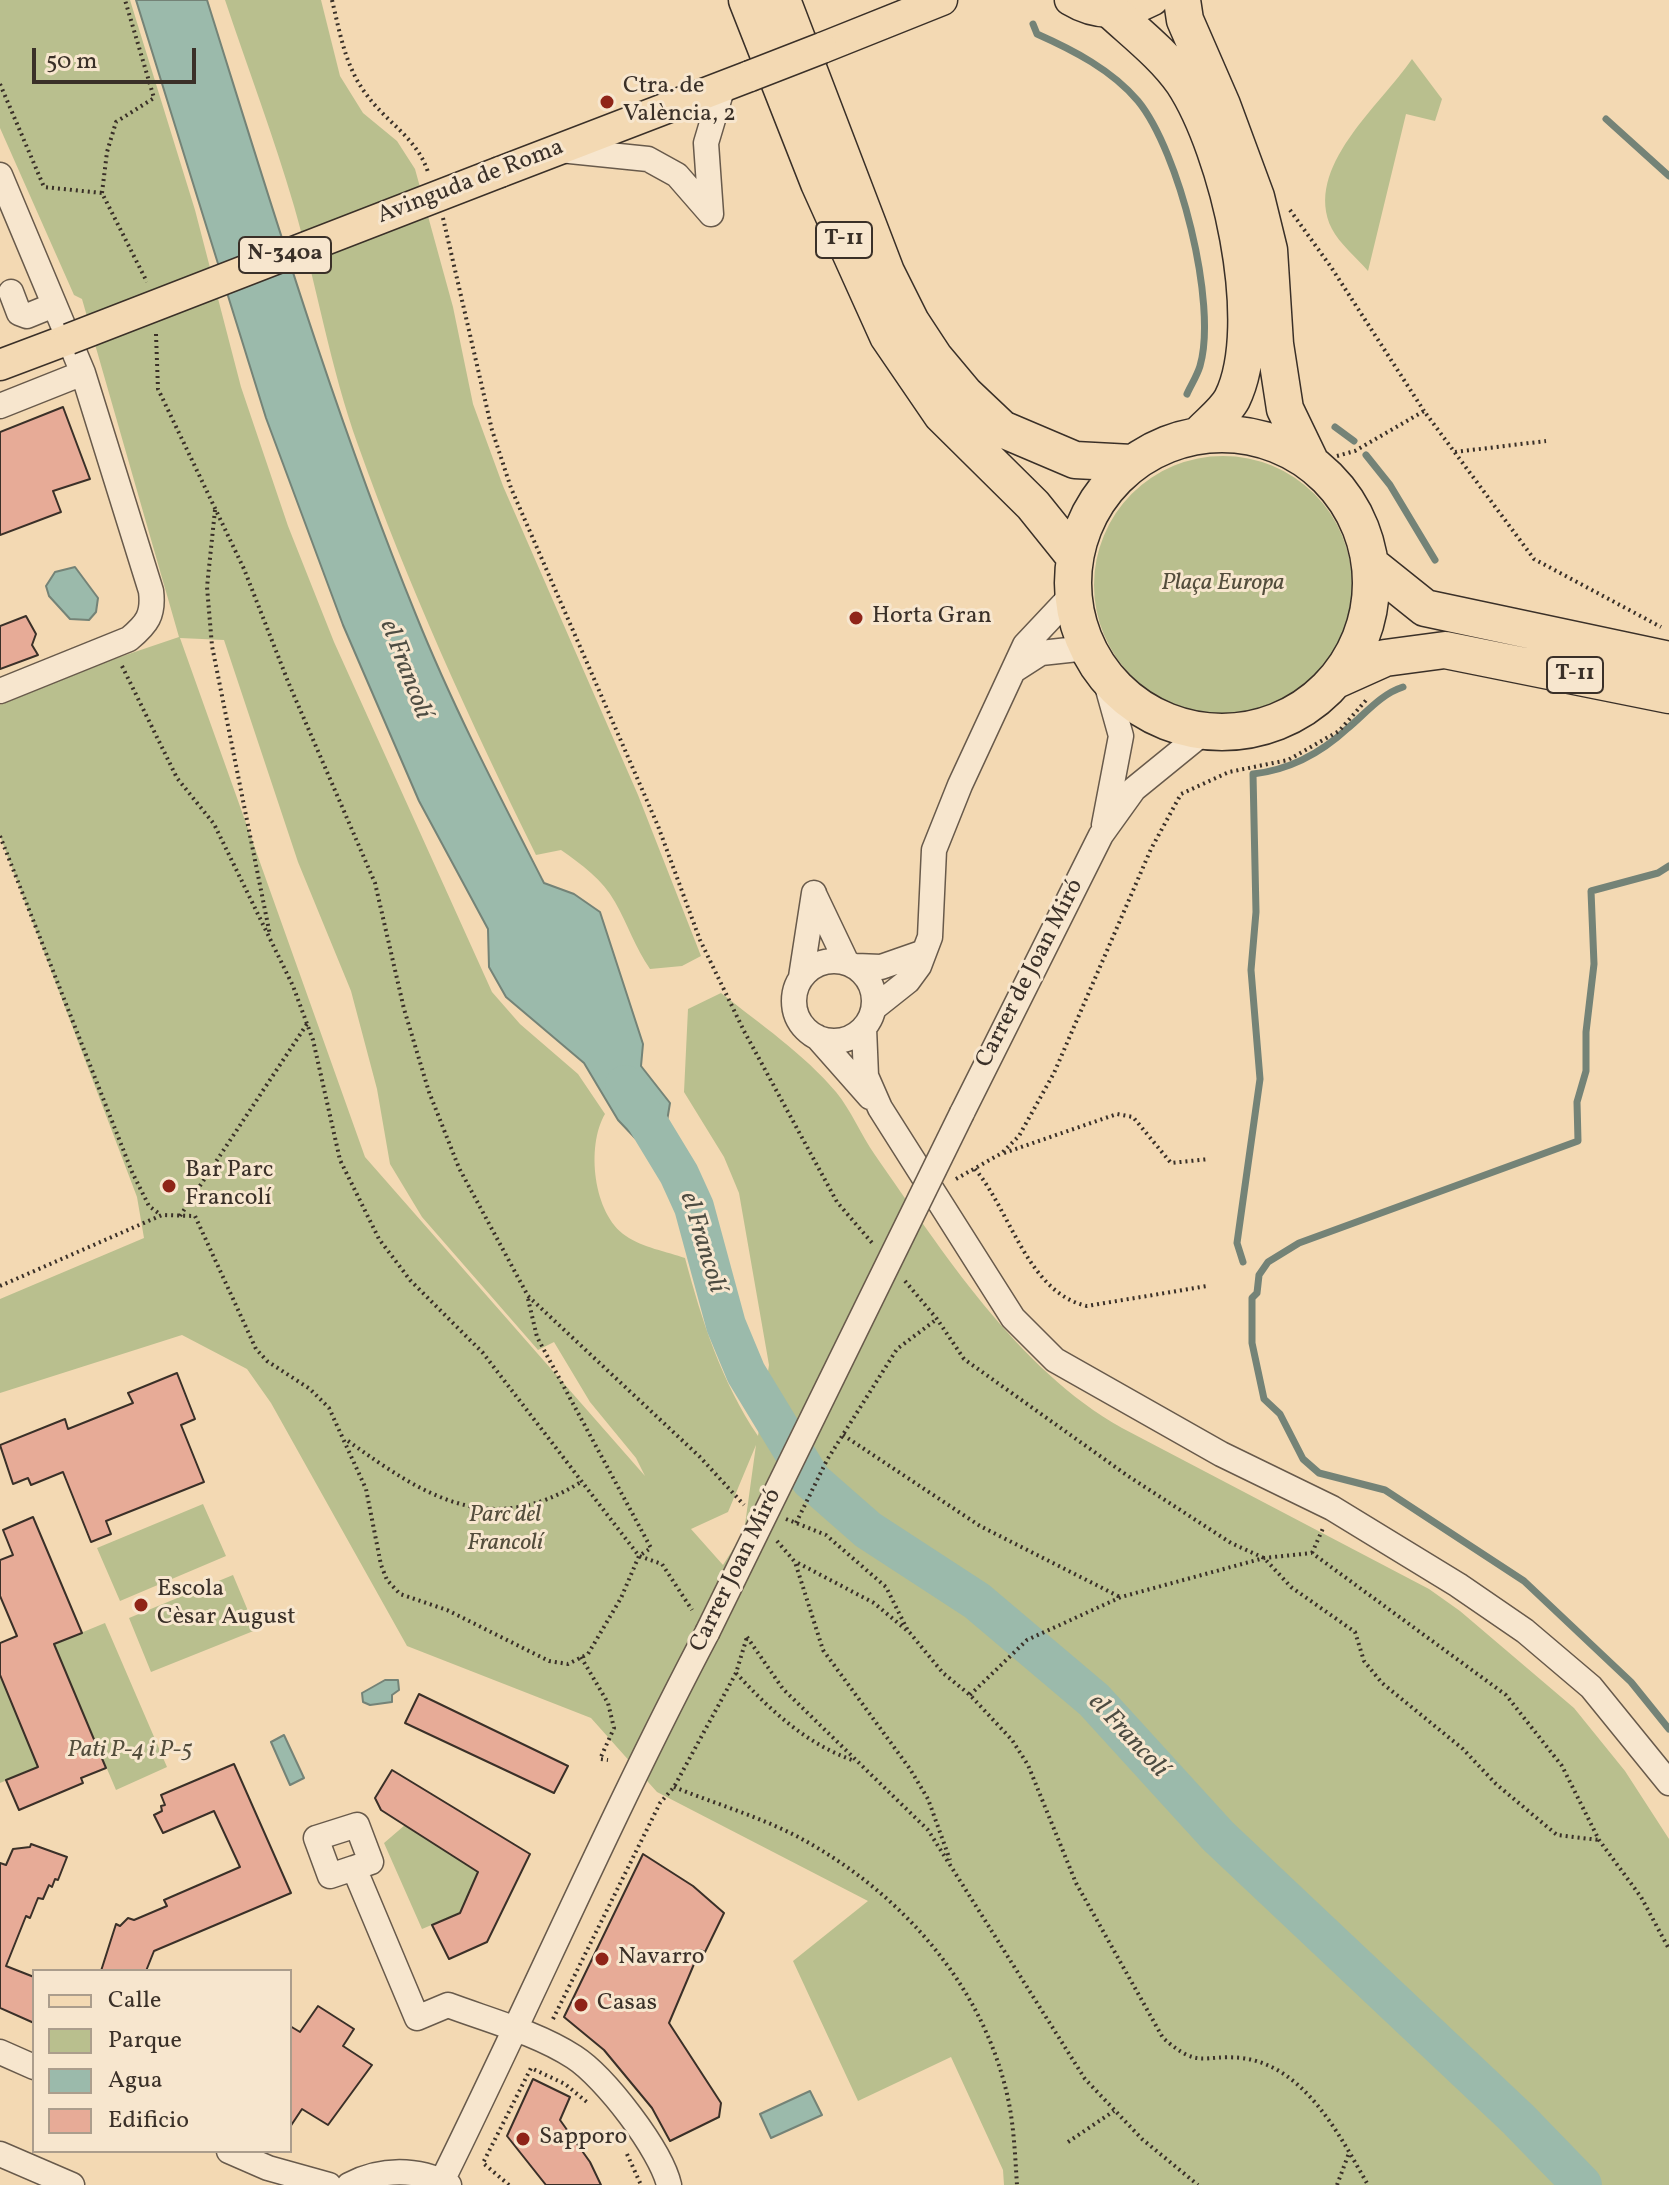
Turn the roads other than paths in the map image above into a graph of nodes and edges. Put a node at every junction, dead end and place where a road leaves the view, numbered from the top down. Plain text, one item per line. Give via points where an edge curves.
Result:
1 (747, 0) edge
2 (782, 0) edge
3 (942, 0) edge
4 (1070, 0) edge
5 (1153, 0) edge
6 (1182, 0) edge
7 (1114, 13) junction
8 (736, 81) junction
9 (556, 150) junction
10 (0, 175) edge
11 (11, 292) dead end
12 (54, 305) junction
13 (69, 339) junction
14 (0, 365) edge
15 (83, 373) junction
16 (0, 406) edge
17 (1199, 435) junction
18 (1132, 463) junction
19 (1311, 463) junction
20 (1074, 556) junction
21 (1370, 564) junction
22 (1072, 595) junction
23 (1484, 639) junction
24 (1669, 660) edge
25 (1096, 662) junction
26 (1011, 672) junction
27 (1336, 680) junction
28 (0, 691) edge
29 (1669, 695) edge
30 (1204, 732) junction
31 (1124, 785) junction
32 (924, 952) junction
33 (851, 964) junction
34 (801, 977) junction
35 (869, 1018) junction
36 (817, 1037) junction
37 (880, 1108) junction
38 (962, 1113) joint
39 (1669, 1783) edge
40 (354, 1868) dead end
41 (516, 2031) junction
42 (0, 2052) edge
43 (32, 2066) edge
44 (234, 2153) edge
45 (0, 2154) edge
46 (446, 2183) edge
47 (72, 2185) edge
48 (329, 2185) edge
49 (349, 2185) edge
50 (669, 2185) edge

1 - 20 highway, T-11 via 819,183 888,336 942,415 1033,505
2 - 18 highway, T-11 via 886,272 934,357 1002,429 1075,460
3 - 8 main road, Avinguda de Roma / N-340a, bridge
4 - 7 main road
5 - 7 main road
6 - 19 highway via 1185,20 1256,197 1269,250 1285,409
7 - 17 highway via 1182,81 1201,115 1232,205 1242,259 1247,346 1231,400
8 - 9 main road, Avinguda de Roma / N-340a
8 - 9 street via 706,143 711,214 677,175 648,159
9 - 13 main road, Avinguda de Roma / N-340a, bridge
10 - 12 street
11 - 12 street via 19,313 27,316
12 - 13 street
13 - 14 main road, Avinguda de Roma / N-340a
13 - 15 street
15 - 16 street
15 - 28 street via 153,609 146,625 129,639
17 - 18 highway, T-11 via 1164,445
17 - 19 highway, T-11 via 1223,433 1269,441
18 - 20 highway, T-11 via 1088,514
19 - 21 highway, T-11 via 1351,507
20 - 22 highway, T-11
21 - 23 highway, T-11 via 1425,608
21 - 27 highway, T-11 via 1368,613
22 - 25 highway, T-11
22 - 26 street via 1025,645
23 - 24 highway, T-11
23 - 27 highway, T-11 via 1385,658
23 - 29 highway, T-11
25 - 26 street via 1041,653
25 - 30 highway, T-11 via 1119,692 1156,717
25 - 31 street, Carrer de Joan Miró via 1121,736
26 - 32 street via 934,850 933,909
27 - 30 highway, T-11 via 1297,712 1274,723
30 - 31 street
31 - 38 street, Carrer de Joan Miró
32 - 33 street via 881,967
32 - 35 street via 908,981
33 - 34 street via 821,962
33 - 34 street via 814,893
33 - 35 street via 872,984
34 - 36 street via 795,1010
35 - 36 street via 842,1040
35 - 37 street via 866,1076
36 - 37 street
37 - 39 street via 1013,1318 1055,1360 1221,1454 1332,1508 1514,1623 1591,1687
38 - 41 street, Carrer Joan Miró, bridge via 634,1772
40 - 41 street via 417,2018 448,2005
41 - 46 street, Carrer Joan Miró
41 - 50 street via 575,2057 610,2091
42 - 43 street
44 - 48 street
45 - 47 street
46 - 49 street via 400,2172

